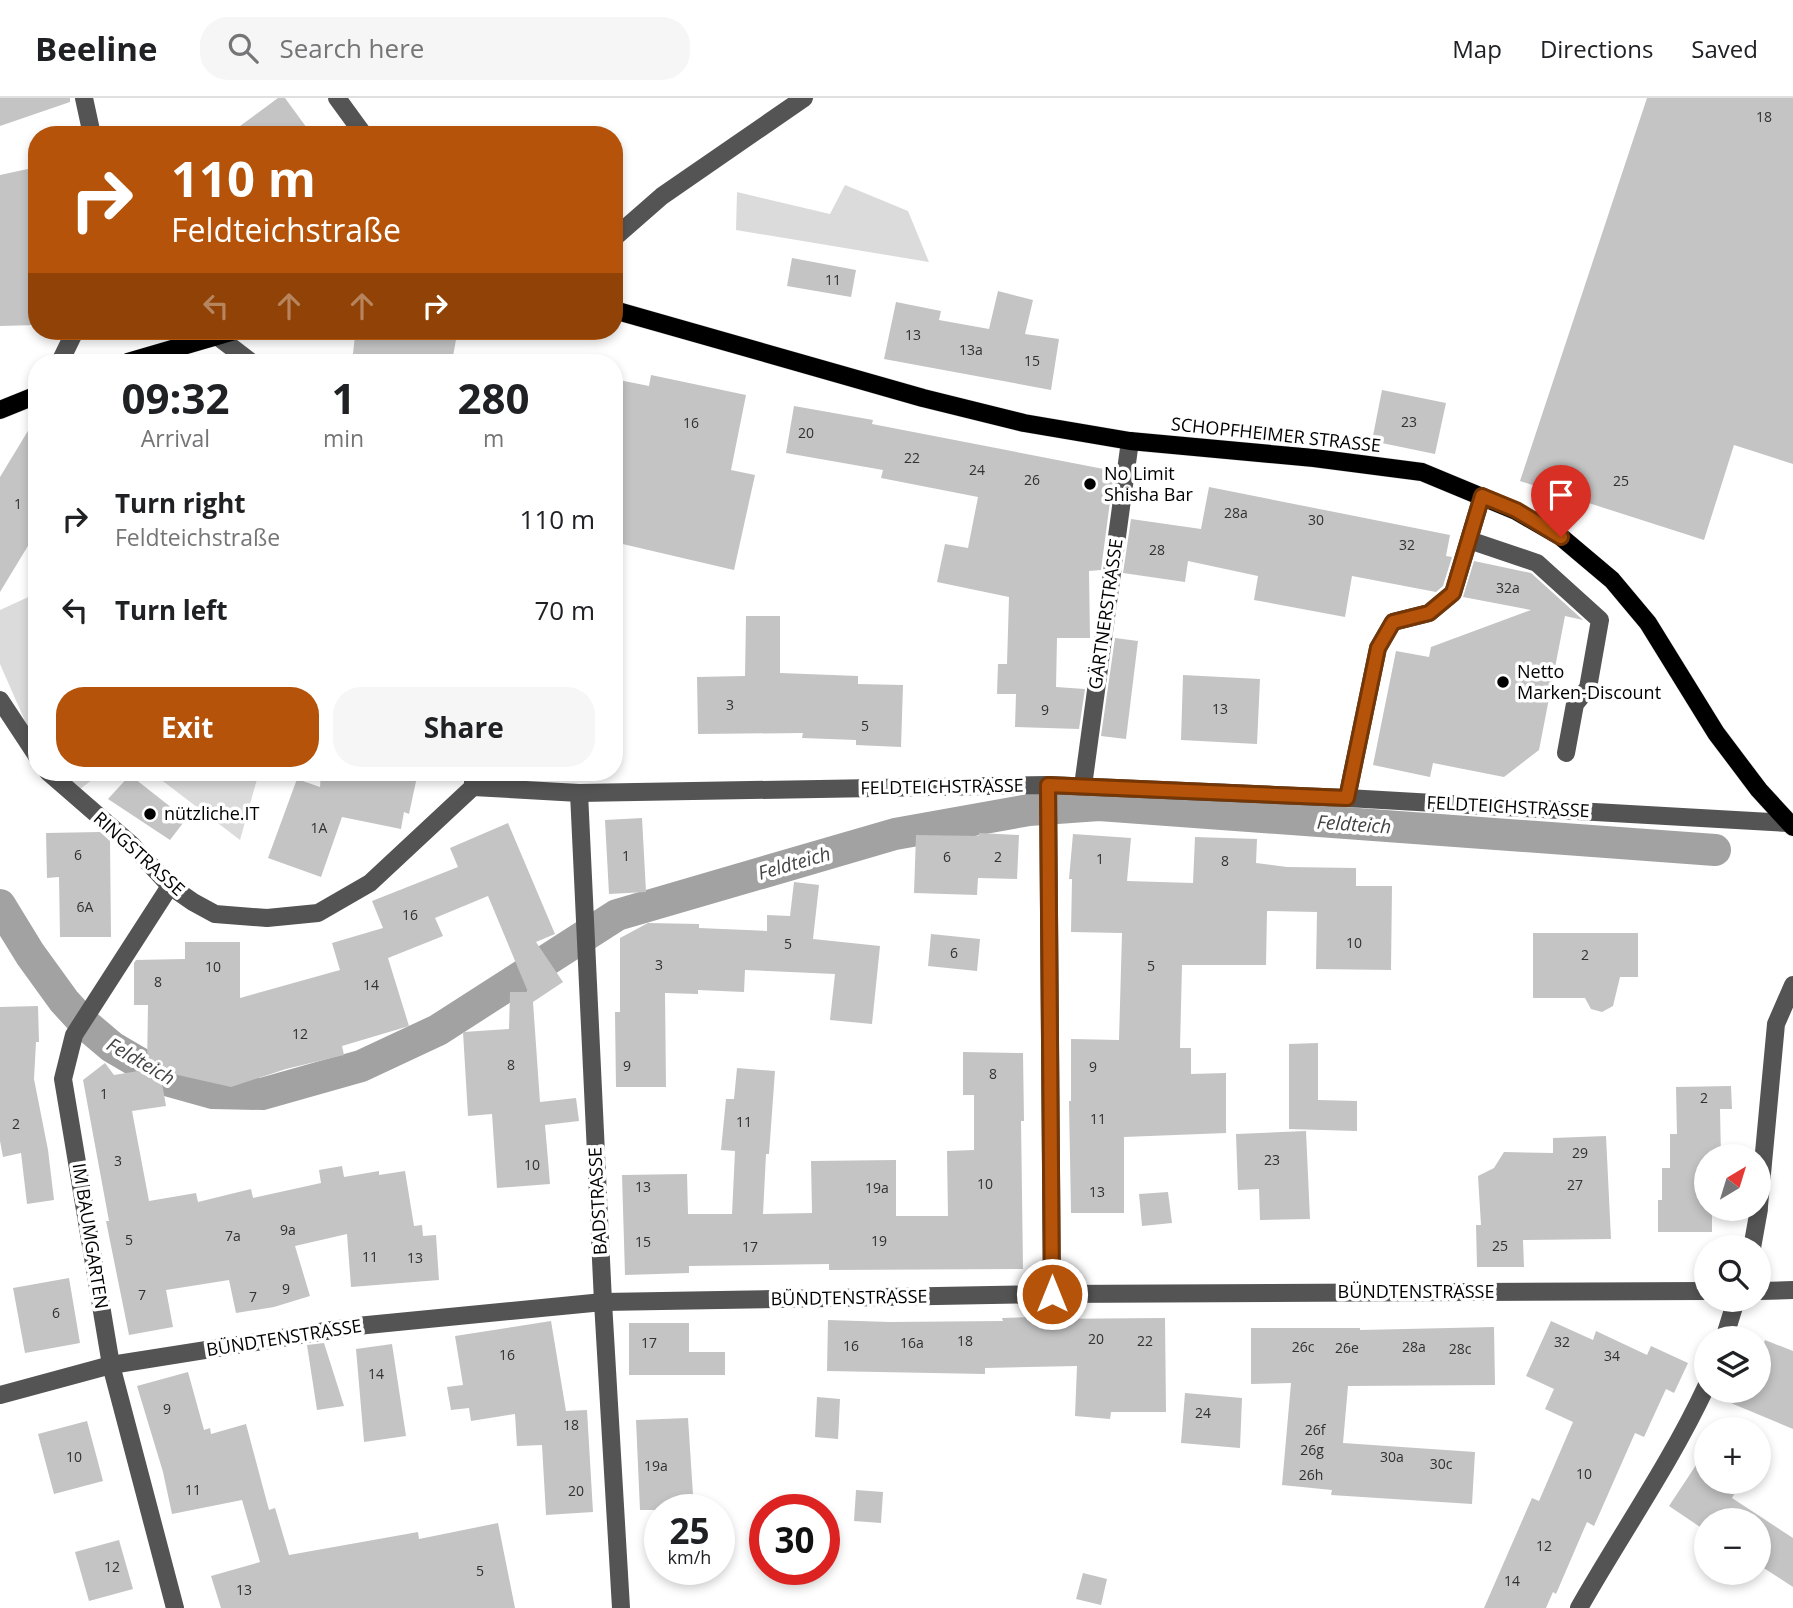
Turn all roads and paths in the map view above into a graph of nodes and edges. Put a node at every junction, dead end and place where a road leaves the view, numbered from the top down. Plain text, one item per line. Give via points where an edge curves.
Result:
1 (84, 98) edge
2 (337, 98) edge
3 (804, 98) edge
4 (90, 126) edge
5 (357, 126) edge
6 (623, 230) edge
7 (623, 313) edge
8 (202, 340) edge
9 (232, 340) edge
10 (155, 354) edge
11 (244, 354) edge
12 (28, 399) edge
13 (0, 410) edge
14 (1130, 441) junction
15 (1482, 496) junction
16 (1469, 540) junction
17 (0, 700) edge
18 (28, 742) edge
19 (1566, 753) dead end
20 (58, 781) edge
21 (471, 781) edge
22 (488, 781) edge
23 (1083, 786) junction
24 (1048, 791) junction
25 (579, 793) junction
26 (1347, 798) junction
27 (1790, 825) edge
28 (170, 886) junction
29 (1793, 985) edge
30 (1764, 1144) edge
31 (1793, 1290) edge
32 (1694, 1291) edge
33 (1771, 1291) edge
34 (1052, 1294) junction
35 (603, 1302) junction
36 (111, 1365) junction
37 (0, 1395) edge
38 (1697, 1403) edge
39 (175, 1608) edge
40 (621, 1608) edge
41 (1579, 1608) edge

1 - 4 street
2 - 5 street
3 - 6 street via 662,196
7 - 14 main road, SCHOPFHEIMER STRASSE via 923,398 1024,423
8 - 10 main road
9 - 11 street
12 - 13 main road
14 - 15 main road, SCHOPFHEIMER STRASSE via 1422,472
14 - 23 street, GÄRTNERSTRASSE
15 - 16 street
15 - 27 main road, SCHOPFHEIMER STRASSE via 1561,537 1612,580 1648,622 1716,733
16 - 19 street via 1537,563 1600,620 1588,688 1575,704
16 - 26 street via 1453,593 1429,613 1393,622 1378,648
17 - 18 street
20 - 28 street, RINGSTRASSE via 132,845
21 - 28 street, RINGSTRASSE via 370,883 318,912 267,918 215,914
22 - 25 street, FELDTEICHSTRASSE
23 - 24 street, FELDTEICHSTRASSE
23 - 26 street, FELDTEICHSTRASSE
24 - 25 street, FELDTEICHSTRASSE
24 - 34 street
25 - 35 street, BADSTRASSE
26 - 27 street, FELDTEICHSTRASSE
28 - 36 street, IM BAUMGARTEN via 77,1032 63,1079
29 - 30 street via 1776,1024
31 - 33 street
32 - 34 street, BÜNDTENSTRASSE
34 - 35 street, BÜNDTENSTRASSE
35 - 36 street, BÜNDTENSTRASSE via 357,1326
35 - 40 street, BADSTRASSE
36 - 37 street, BÜNDTENSTRASSE
36 - 39 street, IM BAUMGARTEN
38 - 41 street

